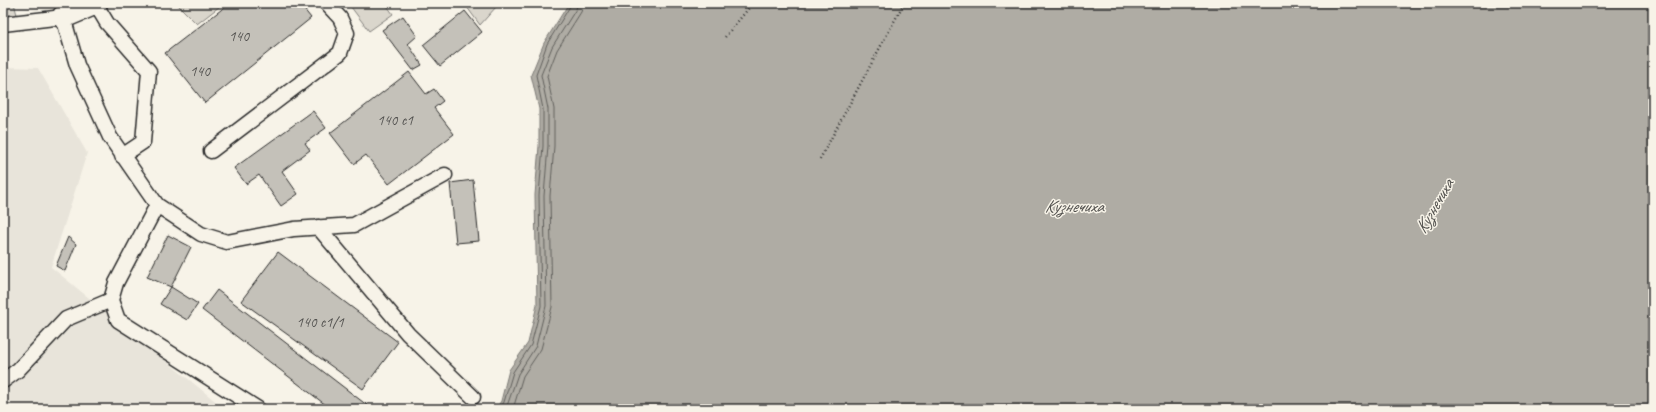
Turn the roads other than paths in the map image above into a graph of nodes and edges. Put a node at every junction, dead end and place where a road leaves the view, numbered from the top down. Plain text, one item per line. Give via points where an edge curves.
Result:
1 (96, 3) edge
2 (326, 3) edge
3 (63, 18) junction
4 (3, 24) edge
5 (211, 151) dead end
6 (122, 156) junction
7 (445, 175) dead end
8 (157, 205) junction
9 (318, 227) junction
10 (111, 300) junction
11 (3, 381) edge
12 (473, 397) dead end
13 (258, 409) edge

1 - 3 street
1 - 6 lane via 107,23 149,71 143,142
2 - 5 lane via 340,18 347,33 340,53
3 - 4 lane
3 - 6 lane via 77,65 110,138
6 - 8 lane
7 - 9 lane via 354,225
8 - 9 lane via 201,234 227,242
8 - 10 lane via 116,283
9 - 12 lane via 408,334
10 - 11 lane via 66,319 18,370
10 - 13 lane via 118,320

